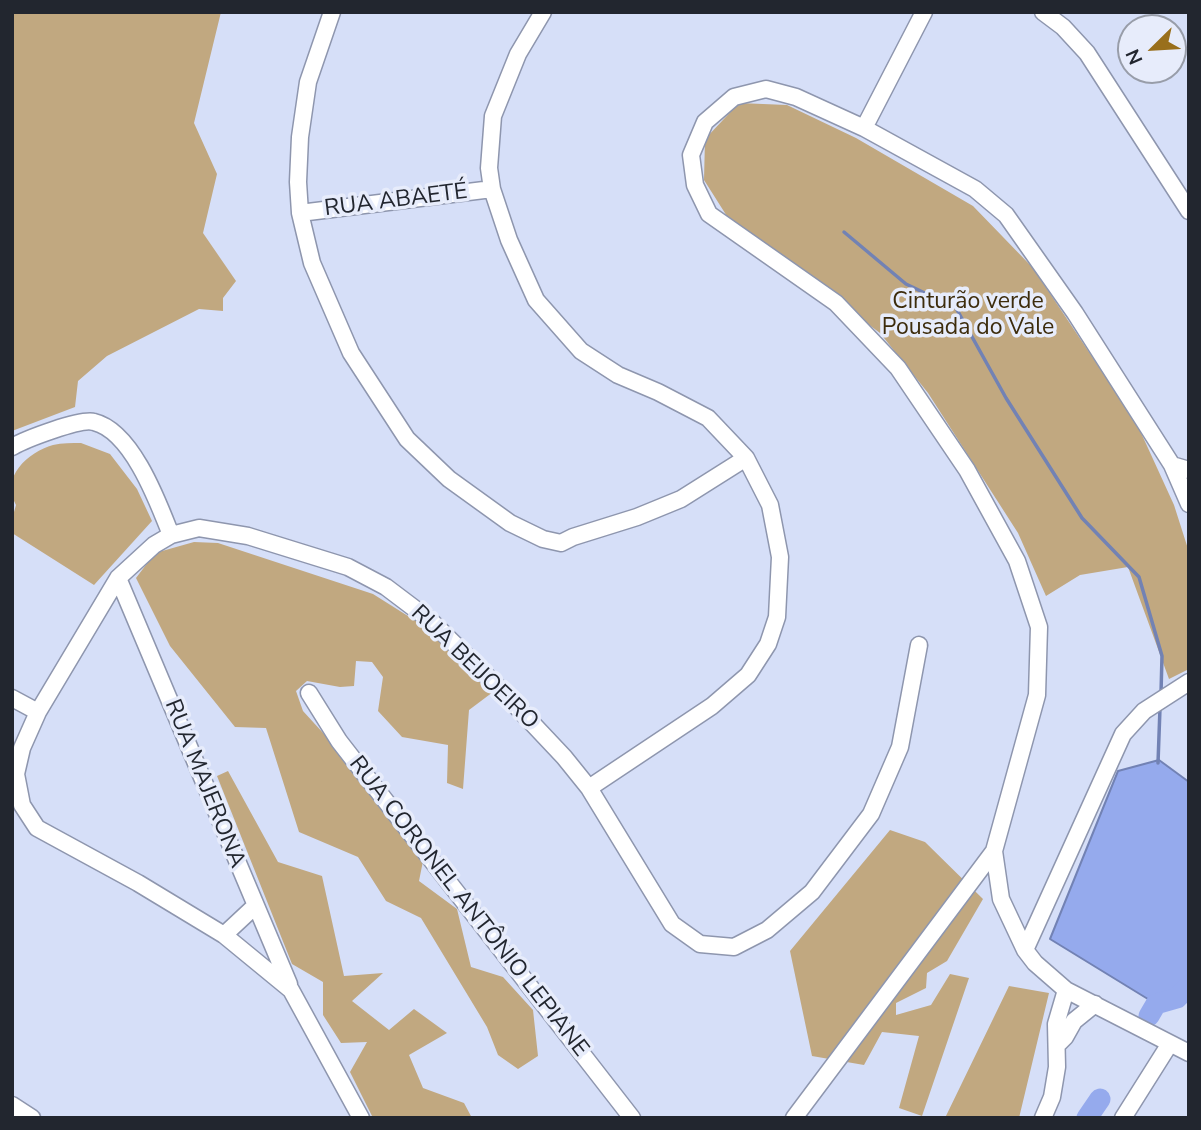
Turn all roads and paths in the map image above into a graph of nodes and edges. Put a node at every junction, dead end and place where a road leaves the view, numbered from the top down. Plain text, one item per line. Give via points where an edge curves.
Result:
1 (332, 12) edge
2 (924, 12) edge
3 (1043, 12) edge
4 (536, 15) edge
5 (864, 128) junction
6 (492, 190) junction
7 (1189, 211) edge
8 (300, 213) junction
9 (12, 447) edge
10 (746, 458) junction
11 (1172, 465) junction
12 (1189, 470) edge
13 (1189, 504) edge
14 (171, 535) junction
15 (118, 578) junction
16 (919, 645) dead end
17 (1189, 682) edge
18 (309, 693) dead end
19 (12, 698) edge
20 (38, 712) junction
21 (589, 788) junction
22 (994, 851) junction
23 (254, 907) junction
24 (224, 935) junction
25 (1025, 950) junction
26 (291, 990) junction
27 (1066, 990) junction
28 (1095, 1004) junction
29 (1057, 1045) junction
30 (1169, 1045) junction
31 (1188, 1051) edge
32 (12, 1104) edge
33 (24, 1116) edge
34 (362, 1118) edge
35 (632, 1118) edge
36 (794, 1118) edge
37 (1043, 1118) edge
38 (1123, 1118) edge

1 - 8 street via 308,82 300,137
2 - 5 street
3 - 7 street via 1087,53
4 - 6 street via 494,116 489,168
5 - 11 street via 975,189 1006,215
5 - 22 street via 796,97 766,89 734,97 705,122 691,155 695,185 709,214 836,303 898,368 967,470 1017,561 1039,627 1037,695
6 - 8 street, RUA ABAETÉ
6 - 10 street via 536,300 581,351 618,376 708,418
8 - 10 street via 312,264 351,353 407,439 449,479 510,523 561,543 681,499
9 - 14 street via 93,421 107,428 134,456
10 - 21 street via 770,505 780,557 777,617 768,644 733,691
11 - 12 street
11 - 13 street
14 - 15 street, RUA BEIJOEIRO
14 - 21 street, RUA BEIJOEIRO via 199,528 248,536 348,567 386,587 431,621 498,687
15 - 20 street, RUA BEIJOEIRO
15 - 23 street, RUA MAJERONA
16 - 21 street, RUA BEIJOEIRO via 900,747 871,814 812,892 767,930 733,947 700,944 672,924
17 - 25 street via 1144,711 1123,734
18 - 35 street, RUA CORONEL ANTÔNIO LEPIANE via 339,741
19 - 20 street
20 - 24 street, RUA BEIJOEIRO via 16,774 22,805 37,828
22 - 25 street via 1001,899
22 - 36 street
23 - 24 street
23 - 26 street, RUA MAJERONA
24 - 26 street, RUA BEIJOEIRO
25 - 27 street
26 - 34 street, RUA BEIJOEIRO
27 - 28 street
27 - 29 street via 1056,1024
28 - 29 street via 1074,1021
28 - 30 street
29 - 37 street via 1056,1077
30 - 31 street
30 - 38 street
32 - 33 street

